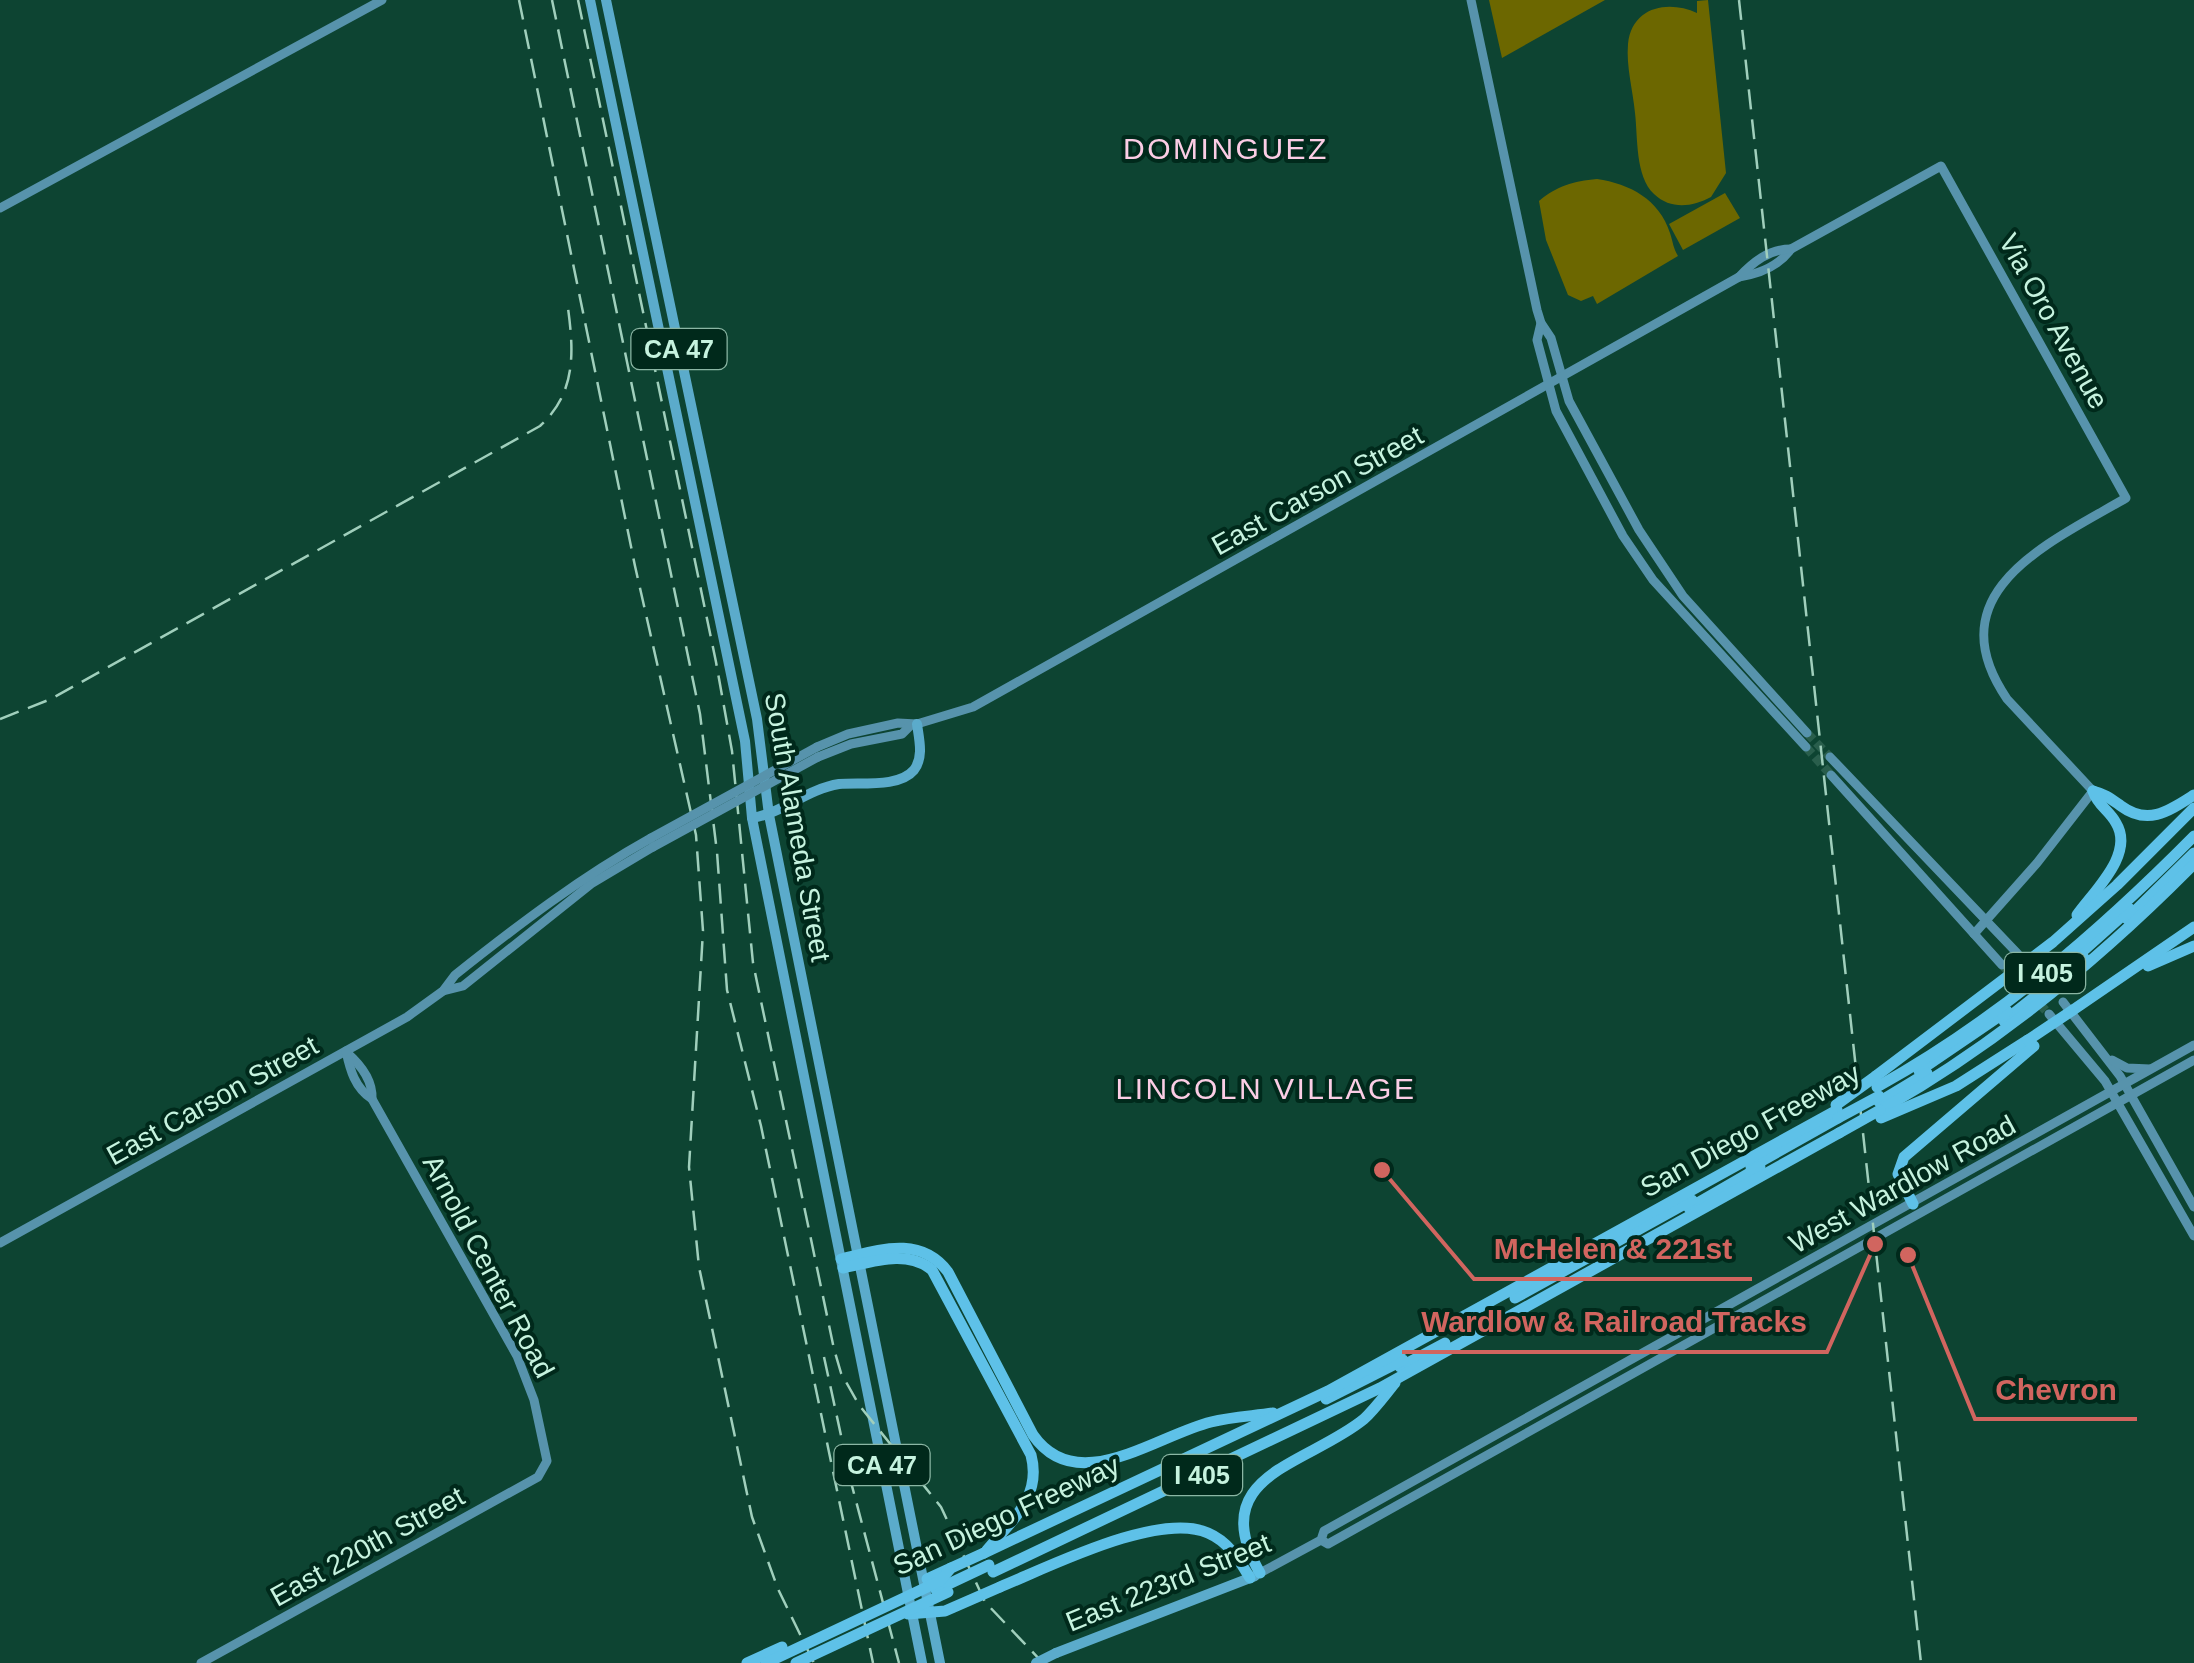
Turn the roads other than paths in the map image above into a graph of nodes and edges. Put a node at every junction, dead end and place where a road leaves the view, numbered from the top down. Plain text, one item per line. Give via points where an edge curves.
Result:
1 (382, 0) edge
2 (590, 0) edge
3 (606, 0) edge
4 (1471, 0) edge
5 (1941, 166) joint
6 (0, 208) edge
7 (1541, 323) junction
8 (1560, 380) junction
9 (1547, 387) junction
10 (913, 725) junction
11 (1807, 733) tunnel mouth
12 (1806, 747) tunnel mouth
13 (1830, 757) tunnel mouth
14 (1832, 775) tunnel mouth
15 (2092, 791) junction
16 (2194, 795) edge
17 (2194, 808) edge
18 (769, 815) junction
19 (752, 818) junction
20 (2194, 836) edge
21 (2194, 850) edge
22 (2194, 864) edge
23 (1985, 922) junction
24 (2194, 927) edge
25 (2066, 930) junction
26 (1974, 934) junction
27 (2194, 946) edge
28 (2018, 954) dead end
29 (2002, 965) tunnel mouth
30 (2110, 984) junction
31 (2068, 1006) junction
32 (2049, 1014) tunnel mouth
33 (2031, 1043) junction
34 (2194, 1045) edge
35 (346, 1052) junction
36 (2107, 1056) junction
37 (2194, 1060) edge
38 (2152, 1068) junction
39 (2125, 1084) junction
40 (2112, 1091) junction
41 (2132, 1096) junction
42 (1879, 1098) junction
43 (2119, 1103) junction
44 (1838, 1121) junction
45 (1914, 1204) junction
46 (2194, 1208) edge
47 (2194, 1236) edge
48 (0, 1243) edge
49 (861, 1259) junction
50 (842, 1263) junction
51 (1401, 1376) junction
52 (1380, 1388) junction
53 (1307, 1402) junction
54 (1287, 1411) junction
55 (548, 1461) joint
56 (1319, 1541) junction
57 (989, 1563) junction
58 (951, 1568) junction
59 (1255, 1576) junction
60 (898, 1615) junction
61 (201, 1663) edge
62 (747, 1663) edge
63 (766, 1663) edge
64 (778, 1663) edge
65 (796, 1663) edge
66 (922, 1663) edge
67 (940, 1663) edge
68 (1036, 1663) edge

1 - 6 main road
2 - 19 main road, South Alameda Street / CA 47 via 745,741
3 - 18 main road, South Alameda Street / CA 47 via 757,718
4 - 7 main road
5 - 8 main road, East Carson Street
5 - 15 main road, Via Oro Avenue via 2126,498 2018,564 1990,603 1985,625 1984,647 1996,682
7 - 8 main road
7 - 9 main road via 1537,340
8 - 9 main road, East Carson Street
8 - 11 main road via 1671,580
9 - 10 main road, East Carson Street via 974,707
9 - 12 main road via 1631,549
10 - 18 main road via 920,756 907,776 832,786
10 - 35 main road, East Carson Street, bridge via 902,734 818,752 652,842 463,986 443,991
13 - 23 main road
14 - 26 main road
15 - 16 highway via 2148,817
15 - 23 main road
15 - 25 highway via 2118,826 2121,848
17 - 25 highway
18 - 19 main road
18 - 49 main road, South Alameda Street / CA 47
19 - 50 main road, South Alameda Street / CA 47
20 - 42 highway, San Diego Freeway / I 405 via 2050,970
21 - 42 highway via 2042,993
22 - 42 highway, San Diego Freeway / I 405 via 2108,948 1986,1044
23 - 26 main road
23 - 28 main road
24 - 30 highway
25 - 42 highway
26 - 29 main road
27 - 30 highway
30 - 31 highway
31 - 33 highway, bridge
31 - 36 main road
32 - 40 main road
33 - 42 highway via 1956,1086
33 - 45 highway via 1904,1157 1898,1174
34 - 38 main road, West Wardlow Road
35 - 48 main road, East Carson Street
35 - 55 main road, Arnold Center Road via 373,1087 372,1099 517,1356
36 - 38 main road via 2126,1068
36 - 39 main road
37 - 41 main road, West Wardlow Road
38 - 39 main road, West Wardlow Road
39 - 40 main road, West Wardlow Road
39 - 41 main road
40 - 43 main road
40 - 45 main road, West Wardlow Road
41 - 43 main road, West Wardlow Road
41 - 46 main road
42 - 44 highway, bridge
42 - 44 highway, San Diego Freeway / I 405, bridge
43 - 47 main road
43 - 56 main road, West Wardlow Road via 1344,1536
44 - 51 highway, San Diego Freeway / I 405 via 1818,1146
44 - 52 highway via 1394,1370
44 - 53 highway via 1357,1385
44 - 53 highway, San Diego Freeway / I 405 via 1808,1126
45 - 56 main road, West Wardlow Road via 1324,1532
49 - 50 highway
49 - 54 highway via 908,1248 942,1264 1032,1435 1062,1460 1097,1463 1210,1422
49 - 57 highway via 924,1262 1031,1455 1033,1487
49 - 67 main road, South Alameda Street / CA 47
50 - 66 main road, South Alameda Street / CA 47
51 - 52 highway, San Diego Freeway / I 405
51 - 59 highway via 1364,1418 1257,1487 1243,1529
52 - 57 highway, San Diego Freeway / I 405 via 1022,1558
53 - 54 highway, San Diego Freeway / I 405
54 - 57 highway, San Diego Freeway / I 405 via 1023,1535
55 - 61 main road, East 220th Street via 538,1477
56 - 59 main road, East 223rd Street
57 - 58 highway, San Diego Freeway / I 405, bridge
57 - 60 highway, San Diego Freeway / I 405, bridge
57 - 64 highway, bridge
58 - 62 highway, San Diego Freeway / I 405, bridge
58 - 63 highway, bridge via 940,1581
59 - 60 highway, bridge via 1220,1540 1176,1528 1100,1547 946,1611
59 - 68 main road, East 223rd Street, bridge
60 - 65 highway, San Diego Freeway / I 405, bridge

